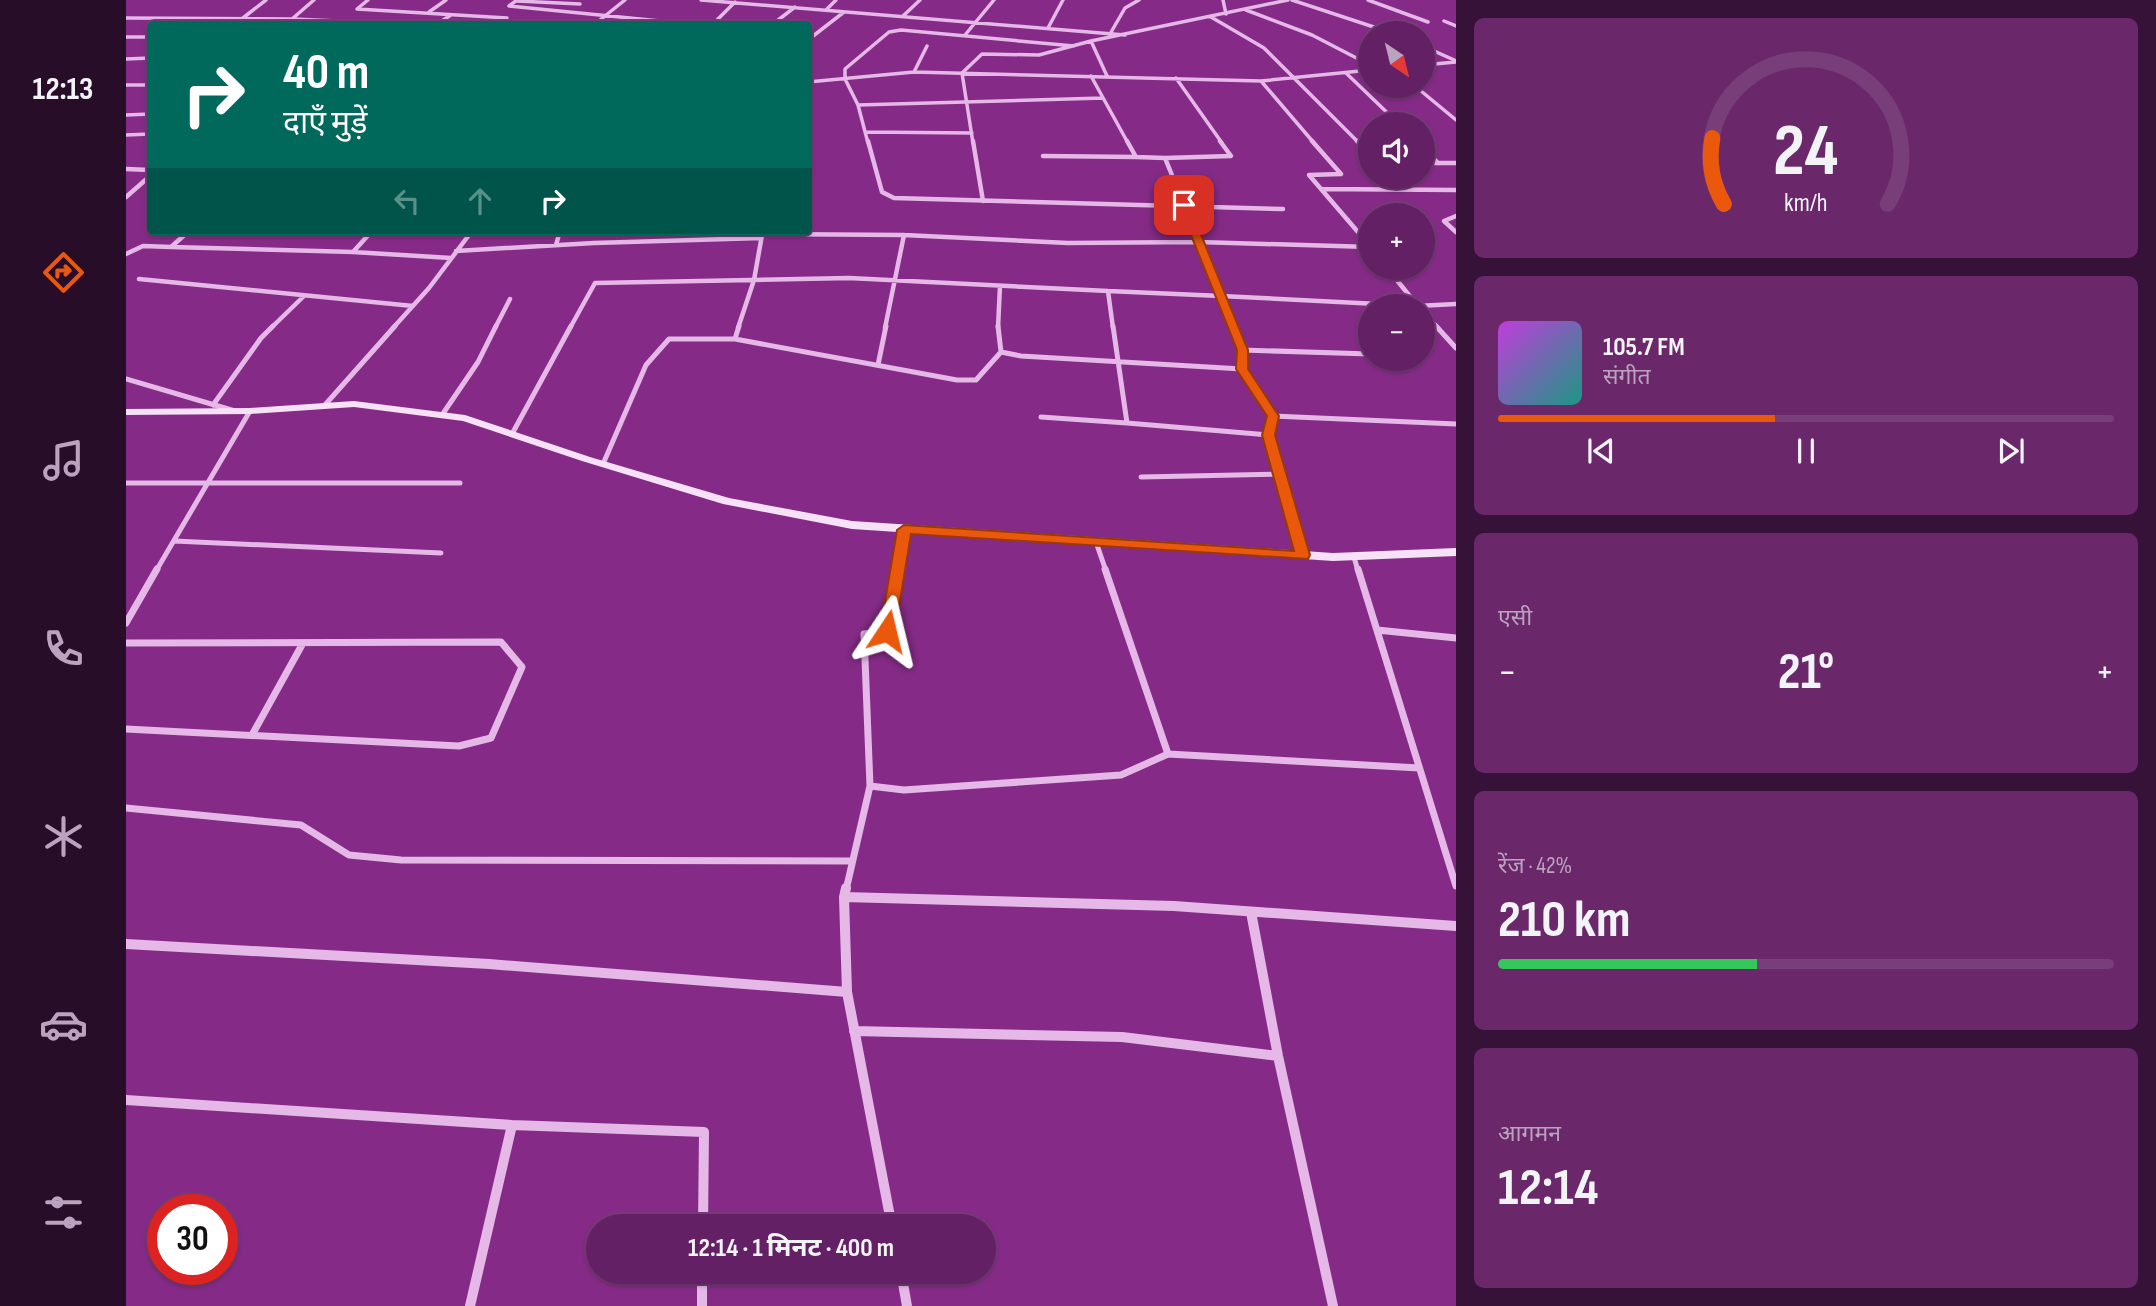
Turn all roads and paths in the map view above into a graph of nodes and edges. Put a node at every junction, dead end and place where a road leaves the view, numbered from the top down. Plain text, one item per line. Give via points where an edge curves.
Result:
1 (266, 0) edge
2 (314, 0) edge
3 (368, 0) edge
4 (446, 0) edge
5 (517, 0) edge
6 (625, 0) edge
7 (701, 0) edge
8 (715, 0) edge
9 (768, 0) edge
10 (836, 0) edge
11 (920, 0) edge
12 (994, 0) edge
13 (1063, 0) edge
14 (1139, 0) edge
15 (1223, 0) edge
16 (1290, 0) edge
17 (1368, 0) edge
18 (736, 2) junction
19 (580, 4) dead end
20 (763, 5) junction
21 (795, 7) junction
22 (826, 10) junction
23 (1244, 10) junction
24 (845, 11) junction
25 (428, 13) junction
26 (1226, 14) junction
27 (451, 15) junction
28 (608, 15) junction
29 (903, 16) junction
30 (1211, 17) junction
31 (126, 18) edge
32 (243, 18) junction
33 (507, 18) dead end
34 (292, 19) junction
35 (338, 21) edge
36 (442, 21) edge
37 (599, 21) edge
38 (660, 21) edge
39 (716, 21) edge
40 (777, 21) edge
41 (1425, 21) edge
42 (1444, 21) dead end
43 (977, 22) junction
44 (1358, 22) edge
45 (1456, 26) edge
46 (1048, 28) junction
47 (965, 35) junction
48 (1111, 35) junction
49 (126, 37) edge
50 (147, 37) edge
51 (812, 37) edge
52 (1091, 41) junction
53 (927, 46) dead end
54 (1074, 46) junction
55 (1435, 52) edge
56 (147, 58) edge
57 (126, 59) edge
58 (1358, 59) edge
59 (1456, 61) edge
60 (1435, 64) edge
61 (914, 72) junction
62 (1358, 72) edge
63 (962, 73) junction
64 (1346, 73) junction
65 (1091, 76) junction
66 (1107, 76) junction
67 (1296, 77) junction
68 (1177, 78) junction
69 (845, 79) junction
70 (1261, 81) junction
71 (812, 82) edge
72 (126, 85) edge
73 (147, 85) edge
74 (1103, 98) junction
75 (1429, 98) edge
76 (967, 101) junction
77 (858, 106) junction
78 (1387, 112) edge
79 (147, 114) edge
80 (126, 115) edge
81 (1456, 120) edge
82 (864, 132) junction
83 (972, 132) junction
84 (147, 134) edge
85 (126, 135) edge
86 (1358, 142) edge
87 (1043, 156) dead end
88 (1136, 157) junction
89 (1165, 158) junction
90 (1435, 160) edge
91 (1438, 163) joint
92 (1456, 163) edge
93 (126, 169) edge
94 (147, 170) edge
95 (147, 179) edge
96 (1321, 189) junction
97 (1456, 190) edge
98 (126, 197) edge
99 (983, 201) junction
100 (1184, 205) junction
101 (1283, 209) dead end
102 (1456, 216) edge
103 (1456, 232) edge
104 (1358, 233) edge
105 (184, 235) edge
106 (368, 235) edge
107 (469, 235) edge
108 (559, 235) edge
109 (665, 235) edge
110 (762, 235) edge
111 (904, 235) junction
112 (664, 241) junction
113 (1199, 242) junction
114 (556, 245) junction
115 (171, 247) junction
116 (1358, 247) edge
117 (456, 251) junction
118 (352, 252) junction
119 (126, 254) edge
120 (451, 258) junction
121 (139, 279) dead end
122 (754, 280) junction
123 (895, 280) junction
124 (1397, 280) edge
125 (1000, 285) junction
126 (1108, 291) junction
127 (1408, 294) edge
128 (304, 296) junction
129 (1221, 296) junction
130 (510, 299) dead end
131 (1358, 303) edge
132 (1456, 304) edge
133 (1435, 305) edge
134 (413, 306) junction
135 (1435, 325) edge
136 (735, 339) junction
137 (1456, 348) edge
138 (1242, 350) junction
139 (1001, 352) junction
140 (1358, 354) edge
141 (1118, 362) junction
142 (877, 365) junction
143 (1242, 369) junction
144 (126, 379) edge
145 (213, 405) junction
146 (324, 406) junction
147 (235, 411) junction
148 (250, 411) junction
149 (126, 412) edge
150 (442, 415) junction
151 (1273, 416) junction
152 (1041, 417) dead end
153 (1127, 423) junction
154 (1456, 424) edge
155 (512, 434) junction
156 (1269, 435) junction
157 (603, 464) junction
158 (1280, 474) junction
159 (1141, 477) dead end
160 (126, 483) edge
161 (460, 483) dead end
162 (207, 485) junction
163 (904, 530) junction
164 (174, 541) junction
165 (1096, 542) junction
166 (1456, 552) edge
167 (442, 553) dead end
168 (1303, 555) junction
169 (1354, 557) junction
170 (126, 623) edge
171 (1377, 629) junction
172 (1456, 638) edge
173 (126, 643) edge
174 (303, 643) junction
175 (126, 729) edge
176 (252, 735) junction
177 (1168, 754) junction
178 (1419, 768) junction
179 (870, 786) junction
180 (126, 808) edge
181 (852, 860) junction
182 (1456, 886) edge
183 (844, 897) junction
184 (1251, 912) junction
185 (1456, 926) edge
186 (126, 944) edge
187 (847, 992) junction
188 (854, 1031) junction
189 (1278, 1056) junction
190 (126, 1100) edge
191 (512, 1125) junction
192 (703, 1214) edge
193 (889, 1214) edge
194 (702, 1284) edge
195 (903, 1284) edge
196 (470, 1306) edge
197 (702, 1306) edge
198 (907, 1306) edge
199 (1333, 1306) edge

1 - 32 street
2 - 34 street
3 - 25 street via 357,9
4 - 25 street
5 - 19 street
5 - 28 street via 509,6
6 - 28 street
7 - 8 street
8 - 18 street
9 - 20 street
10 - 22 street
11 - 29 street
12 - 43 street
13 - 46 street
14 - 48 street via 1125,8
15 - 26 street
16 - 23 street
16 - 44 street
17 - 41 street
18 - 20 street
18 - 39 street
20 - 21 street
21 - 22 street
21 - 40 street
22 - 24 street
23 - 26 street
23 - 58 street via 1312,35
24 - 29 street
24 - 51 street
25 - 27 street
26 - 30 street
27 - 33 street
27 - 36 street
28 - 37 street
28 - 38 street
29 - 43 street
30 - 48 street
30 - 67 street via 1253,39
31 - 32 street
32 - 34 street
34 - 35 street
42 - 45 street
43 - 46 street
43 - 47 street
46 - 48 street
47 - 54 street
47 - 69 street via 889,32 845,69
48 - 52 street
49 - 50 street
52 - 54 street
52 - 66 street
53 - 61 street
54 - 63 street via 1039,55 982,54
55 - 59 street
56 - 57 street
59 - 60 street
61 - 63 street
61 - 69 street
62 - 64 street
63 - 65 street
63 - 76 street
64 - 67 street
64 - 78 street
65 - 66 street
65 - 74 street
66 - 68 street
67 - 70 street
67 - 86 street
68 - 70 street
68 - 89 street via 1231,156
69 - 71 street
69 - 77 street
70 - 96 street via 1341,174 1309,175
72 - 73 street
74 - 76 street
74 - 88 street
75 - 81 street
76 - 77 street
76 - 83 street
77 - 82 street
79 - 80 street
82 - 83 street
82 - 99 street via 882,192 916,200
83 - 99 street
84 - 85 street
87 - 88 street
88 - 89 street
89 - 100 street
90 - 91 street
91 - 92 street
93 - 94 street
95 - 98 street
96 - 97 street
96 - 104 street
99 - 100 street
100 - 101 street
100 - 113 street
102 - 103 street via 1444,221
105 - 115 street
106 - 118 street
107 - 117 street
108 - 114 street
109 - 112 street
110 - 111 street
110 - 112 street
110 - 122 street
111 - 113 street via 1068,243
111 - 123 street
112 - 114 street
113 - 116 street
113 - 129 street
114 - 117 street
115 - 118 street
115 - 119 street via 143,246
117 - 120 street
118 - 120 street
120 - 134 street
121 - 128 street
122 - 123 street
122 - 136 street
122 - 155 street via 595,283
123 - 125 street
123 - 142 street
124 - 127 street
125 - 126 street
125 - 139 street via 997,337
126 - 129 street
126 - 141 street
128 - 134 street
128 - 145 street via 261,338
129 - 131 street
129 - 138 street
130 - 150 street via 478,362
132 - 133 street
134 - 146 street
135 - 137 street
136 - 142 street
136 - 157 street via 669,339 646,365
138 - 140 street
138 - 143 street
139 - 141 street
139 - 142 street via 976,380
141 - 143 street
141 - 153 street
143 - 151 street
144 - 145 street
145 - 147 street
146 - 148 street
146 - 150 street via 354,404
147 - 148 street
147 - 149 street
148 - 162 street
150 - 155 street
151 - 154 street
151 - 156 street
152 - 153 street
153 - 156 street
155 - 157 street
156 - 158 street
157 - 163 street via 727,501
158 - 159 street
158 - 168 street
160 - 162 street
161 - 162 street
162 - 164 street
163 - 165 street
163 - 179 street via 887,631 864,634
164 - 167 street
164 - 170 street
165 - 168 street
165 - 177 street
166 - 169 street
168 - 169 street
169 - 171 street
171 - 172 street
171 - 178 street
173 - 174 street
174 - 176 street
174 - 176 street via 501,642 522,667 491,738 459,746
175 - 176 street
177 - 178 street
177 - 179 street via 1121,775 904,790
178 - 182 street
179 - 181 street
180 - 181 street via 301,825 349,855 401,860
181 - 183 street
183 - 184 street
183 - 187 street
184 - 185 street
184 - 189 street
186 - 187 street via 489,964
187 - 188 street
188 - 189 street via 1122,1037
188 - 193 street
189 - 199 street
190 - 191 street
191 - 192 street via 704,1132
191 - 196 street
194 - 197 street
195 - 198 street

